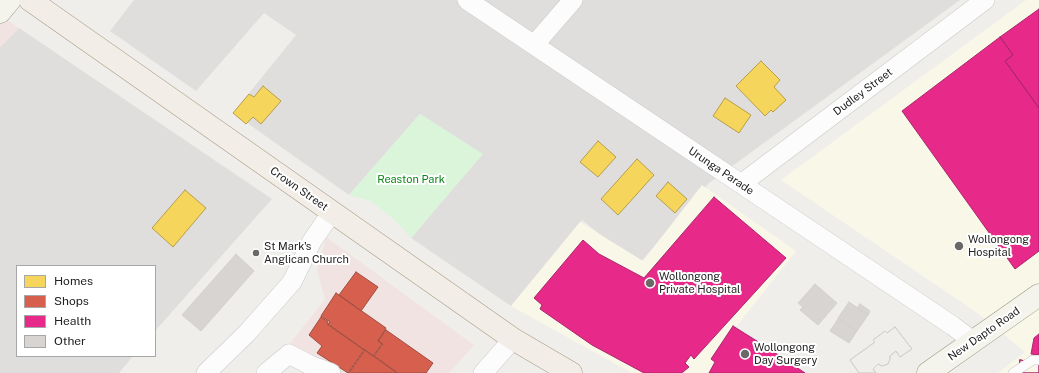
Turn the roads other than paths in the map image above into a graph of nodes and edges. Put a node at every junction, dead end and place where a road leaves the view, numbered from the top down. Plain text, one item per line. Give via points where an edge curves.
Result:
1 (10, 0) edge
2 (30, 0) edge
3 (467, 0) edge
4 (573, 0) edge
5 (985, 0) edge
6 (0, 12) edge
7 (534, 45) junction
8 (741, 184) junction
9 (332, 212) junction
10 (1039, 295) edge
11 (1039, 311) edge
12 (513, 339) junction
13 (974, 342) junction
14 (1039, 360) edge
15 (206, 373) edge
16 (266, 373) edge
17 (331, 373) edge
18 (483, 373) edge
19 (571, 373) edge
20 (928, 373) edge
21 (953, 373) edge
22 (1013, 373) edge

1 - 6 main road
2 - 9 main road, Crown Street
3 - 7 street, Urunga Parade
4 - 7 street
5 - 8 street, Dudley Street
7 - 8 street, Urunga Parade
8 - 13 street, Urunga Parade
9 - 12 main road, Crown Street
9 - 15 street via 312,241 292,282 248,333
10 - 13 main road, New Dapto Road
11 - 21 main road, New Dapto Road
12 - 18 street
12 - 19 main road, Crown Street
13 - 20 main road, New Dapto Road
14 - 22 lane via 1033,360
16 - 17 street via 288,354

